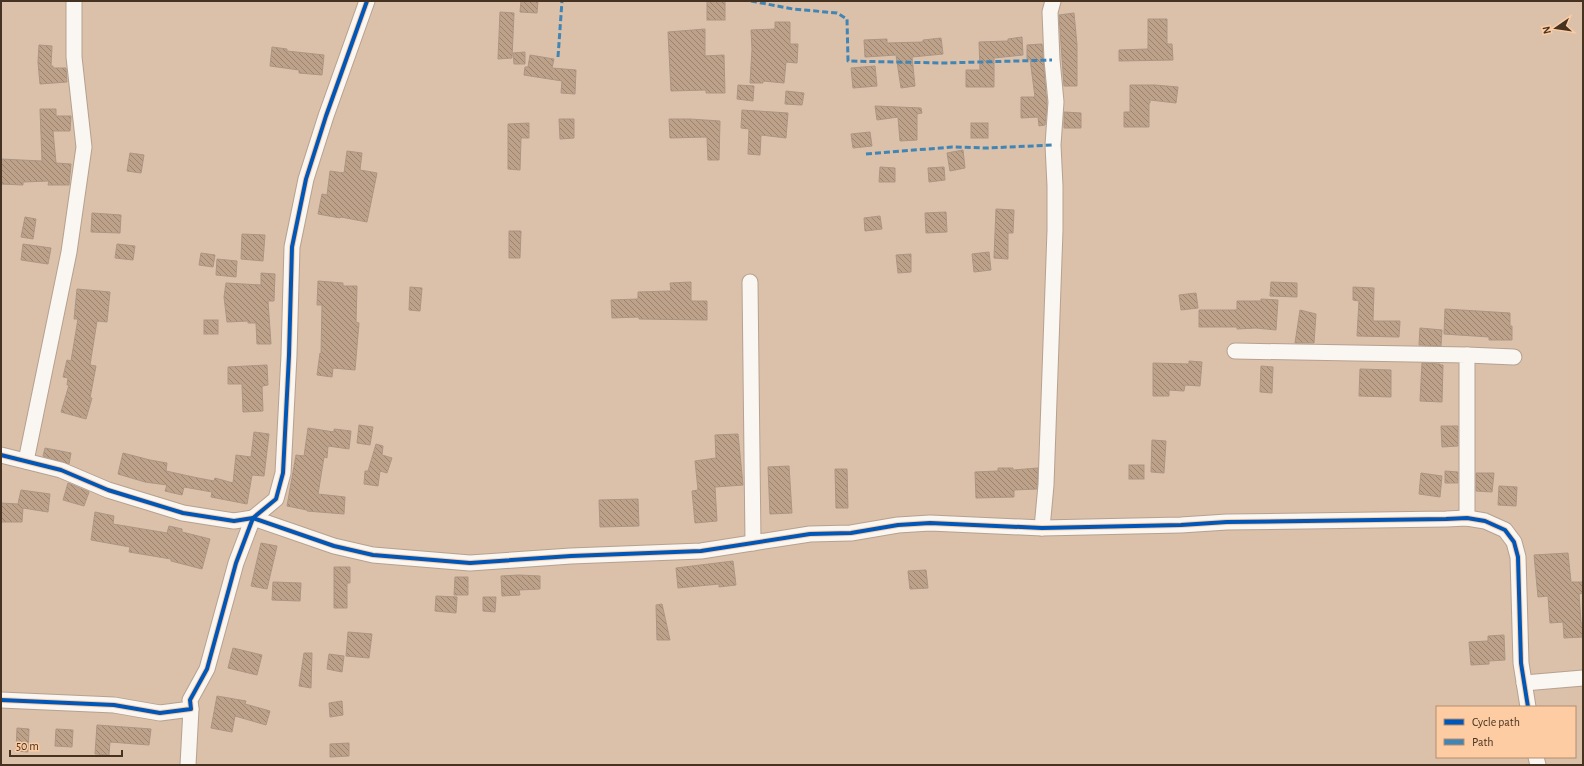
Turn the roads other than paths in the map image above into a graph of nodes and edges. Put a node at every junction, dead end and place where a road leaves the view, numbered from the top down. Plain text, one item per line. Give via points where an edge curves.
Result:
1 (74, 1) edge
2 (367, 1) edge
3 (1053, 1) edge
4 (750, 282) dead end
5 (1235, 351) dead end
6 (1467, 355) junction
7 (1514, 357) dead end
8 (1, 455) edge
9 (26, 461) junction
10 (253, 518) junction
11 (1467, 518) junction
12 (1042, 528) junction
13 (753, 543) junction
14 (1583, 678) edge
15 (1524, 683) junction
16 (1, 700) edge
17 (1528, 706) edge
18 (190, 709) junction
19 (188, 765) edge

1 - 9 street via 74,57 84,147 69,252
2 - 10 street via 306,179 292,247 283,473 276,500
3 - 12 street via 1050,12 1056,102 1053,145 1055,230 1046,485
4 - 13 street
5 - 6 street
6 - 7 street
6 - 11 street
8 - 9 street
9 - 10 street via 61,470 108,490 183,513 234,521
10 - 13 street via 334,546 373,555 470,563 701,551
10 - 18 street via 236,563 207,669 190,700
11 - 12 street
11 - 15 street via 1485,521 1505,530 1514,542 1518,557 1521,663
12 - 13 street via 930,523 810,534
14 - 15 street
15 - 17 street
16 - 18 street via 114,705 160,713
18 - 19 street

